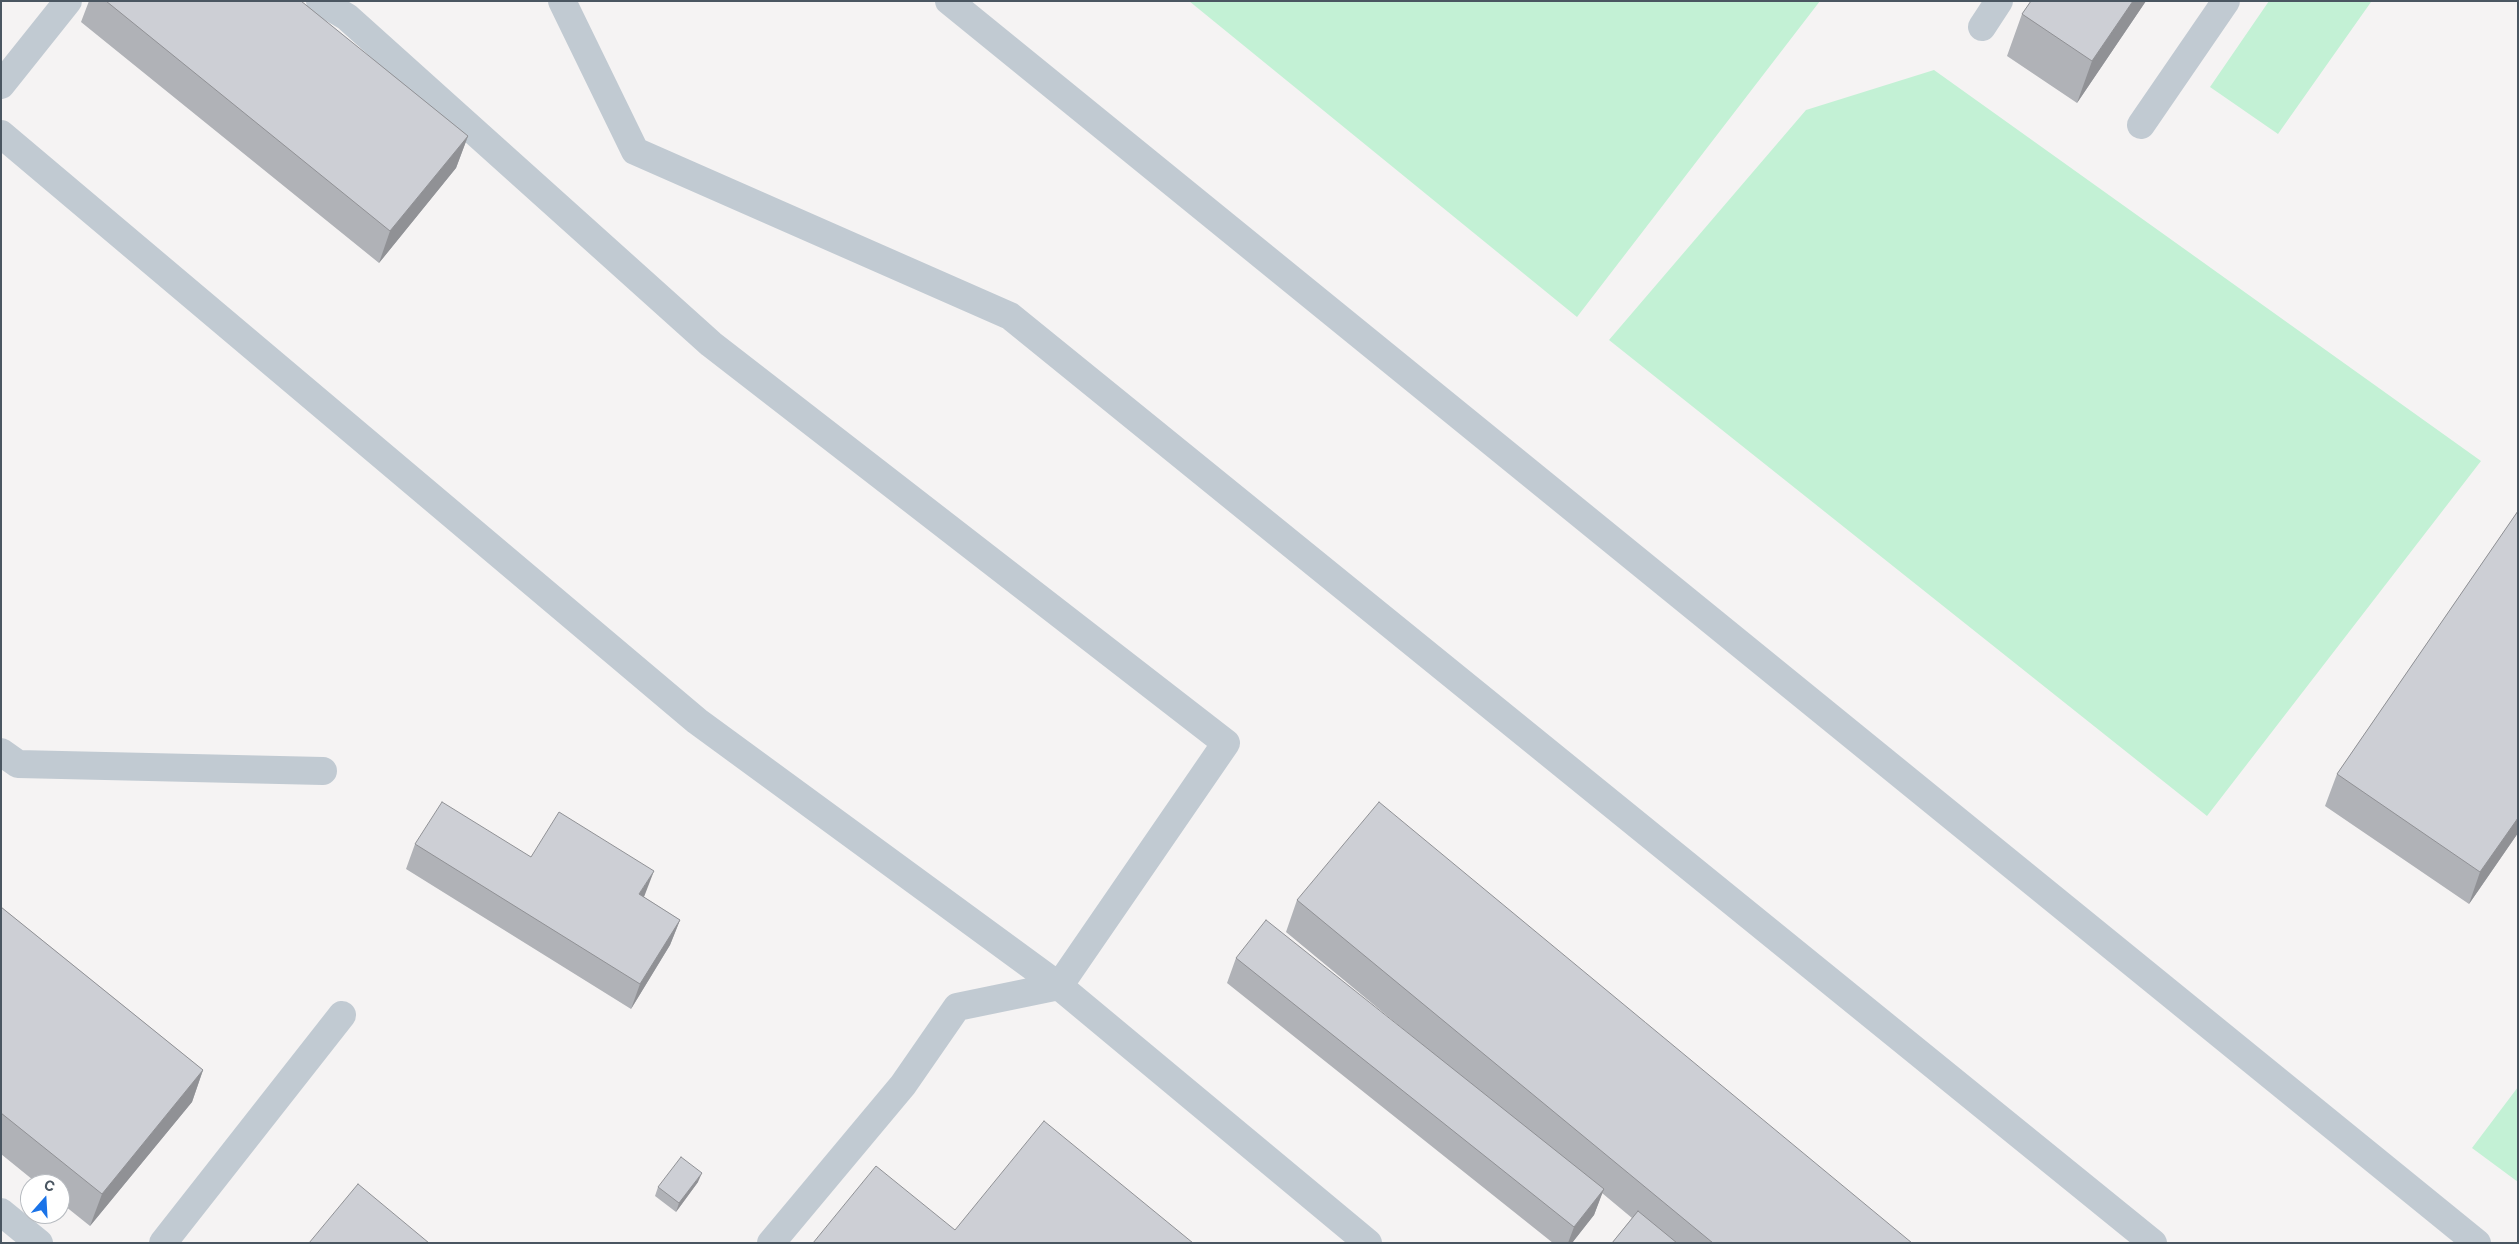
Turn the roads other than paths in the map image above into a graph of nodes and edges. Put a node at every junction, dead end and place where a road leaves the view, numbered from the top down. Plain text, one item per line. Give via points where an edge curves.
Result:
1 (68, 1) edge
2 (320, 1) edge
3 (562, 1) edge
4 (949, 1) edge
5 (1999, 1) edge
6 (2226, 1) edge
7 (1982, 27) dead end
8 (1, 85) edge
9 (2141, 125) dead end
10 (1, 134) edge
11 (1, 752) edge
12 (323, 771) dead end
13 (1059, 986) junction
14 (342, 1015) dead end
15 (1, 1212) edge
16 (39, 1243) edge
17 (163, 1243) edge
18 (771, 1243) edge
19 (1368, 1243) edge
20 (2153, 1243) edge
21 (2477, 1243) edge

1 - 8 lane
2 - 13 lane via 347,17 711,344 1226,743
3 - 20 lane via 635,150 1010,316
4 - 21 lane
5 - 7 lane
6 - 9 lane
10 - 13 lane via 697,721
11 - 12 lane via 18,764
13 - 18 lane via 957,1007 903,1085
13 - 19 lane
14 - 17 lane
15 - 16 lane

